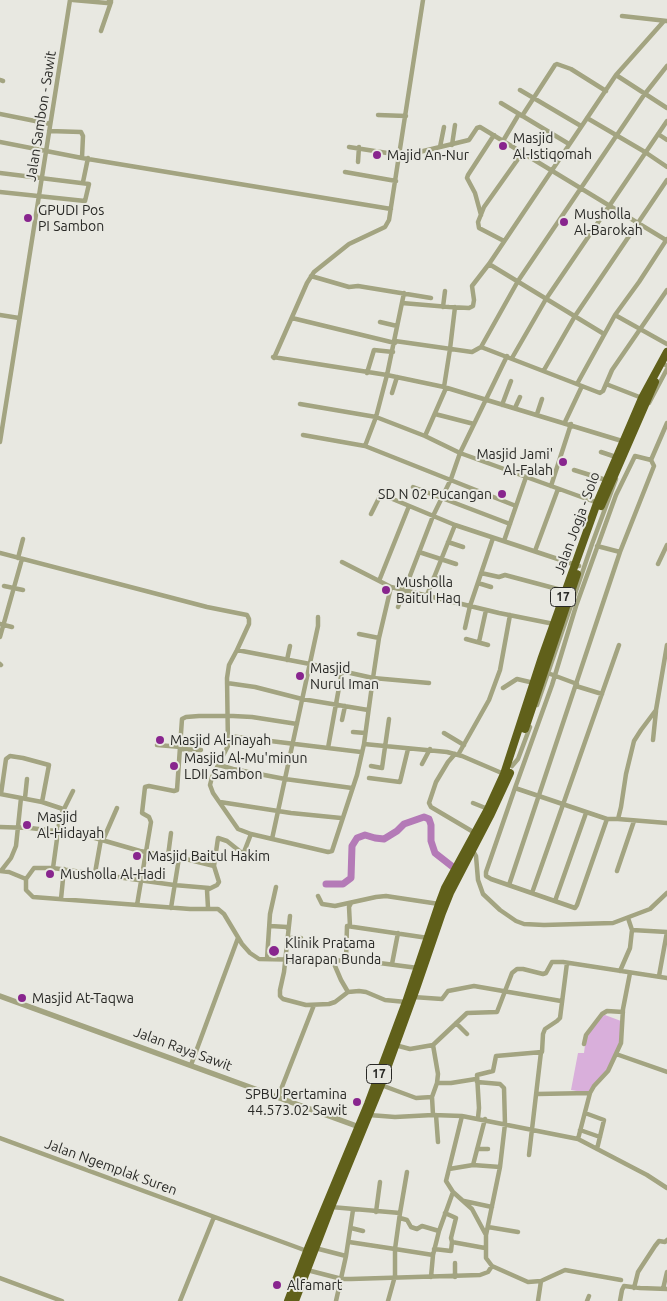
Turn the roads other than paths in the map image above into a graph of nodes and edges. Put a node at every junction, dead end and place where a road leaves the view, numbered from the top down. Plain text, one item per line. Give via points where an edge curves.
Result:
1 (71, 0) edge
2 (423, 0) edge
3 (111, 1) edge
4 (622, 16) dead end
5 (665, 21) edge
6 (101, 31) dead end
7 (667, 66) edge
8 (616, 75) junction
9 (520, 90) dead end
10 (606, 90) junction
11 (644, 95) junction
12 (533, 97) junction
13 (500, 103) dead end
14 (667, 108) edge
15 (0, 114) edge
16 (378, 115) dead end
17 (520, 115) junction
18 (406, 116) junction
19 (587, 118) junction
20 (667, 121) edge
21 (50, 124) junction
22 (455, 124) dead end
23 (581, 126) junction
24 (444, 127) dead end
25 (49, 131) junction
26 (658, 134) junction
27 (494, 135) junction
28 (616, 136) junction
29 (667, 140) edge
30 (504, 141) junction
31 (0, 142) edge
32 (569, 144) junction
33 (452, 145) junction
34 (350, 147) dead end
35 (359, 147) junction
36 (440, 147) junction
37 (47, 151) junction
38 (523, 152) junction
39 (645, 152) junction
40 (400, 155) junction
41 (85, 158) junction
42 (358, 162) dead end
43 (667, 167) edge
44 (551, 170) junction
45 (0, 172) edge
46 (345, 172) dead end
47 (42, 177) junction
48 (667, 180) edge
49 (396, 181) junction
50 (83, 182) junction
51 (582, 188) junction
52 (0, 192) edge
53 (40, 197) junction
54 (610, 204) junction
55 (391, 209) junction
56 (481, 215) junction
57 (638, 222) junction
58 (667, 239) edge
59 (504, 241) junction
60 (660, 250) junction
61 (667, 254) edge
62 (489, 264) junction
63 (311, 276) junction
64 (518, 281) junction
65 (667, 290) edge
66 (445, 291) dead end
67 (404, 294) junction
68 (431, 298) dead end
69 (546, 299) junction
70 (402, 303) junction
71 (443, 307) junction
72 (455, 307) junction
73 (0, 315) edge
74 (615, 315) junction
75 (575, 316) junction
76 (19, 318) junction
77 (292, 318) junction
78 (380, 322) dead end
79 (398, 326) junction
80 (640, 329) junction
81 (604, 334) junction
82 (395, 342) junction
83 (667, 344) edge
84 (481, 347) junction
85 (450, 349) junction
86 (393, 352) junction
87 (667, 352) edge
88 (507, 356) junction
89 (512, 358) junction
90 (665, 364) edge
91 (544, 370) junction
92 (367, 373) junction
93 (388, 375) junction
94 (397, 377) junction
95 (511, 381) dead end
96 (606, 384) junction
97 (580, 385) junction
98 (445, 388) junction
99 (392, 392) dead end
100 (520, 397) dead end
101 (542, 398) dead end
102 (642, 398) junction
103 (486, 400) junction
104 (300, 404) dead end
105 (502, 405) junction
106 (515, 408) junction
107 (435, 414) junction
108 (537, 414) junction
109 (376, 417) junction
110 (565, 422) junction
111 (667, 423) edge
112 (474, 424) junction
113 (571, 424) junction
114 (302, 435) dead end
115 (425, 436) junction
116 (0, 441) edge
117 (622, 441) junction
118 (365, 446) junction
119 (602, 452) dead end
120 (626, 452) junction
121 (460, 453) junction
122 (635, 456) junction
123 (616, 457) junction
124 (651, 460) junction
125 (574, 470) dead end
126 (526, 477) junction
127 (450, 479) junction
128 (606, 480) junction
129 (551, 486) junction
130 (413, 487) dead end
131 (558, 489) junction
132 (442, 498) junction
133 (599, 504) junction
134 (409, 506) junction
135 (516, 506) junction
136 (371, 514) dead end
137 (433, 516) junction
138 (510, 524) junction
139 (455, 525) junction
140 (493, 538) junction
141 (23, 539) dead end
142 (448, 542) junction
143 (504, 542) junction
144 (667, 545) edge
145 (597, 546) junction
146 (463, 547) dead end
147 (536, 551) junction
148 (419, 552) junction
149 (620, 552) junction
150 (0, 553) edge
151 (20, 558) junction
152 (441, 558) junction
153 (342, 562) dead end
154 (456, 564) dead end
155 (658, 564) dead end
156 (577, 565) junction
157 (481, 573) junction
158 (434, 577) junction
159 (379, 581) junction
160 (450, 582) dead end
161 (478, 582) junction
162 (4, 586) dead end
163 (391, 586) junction
164 (491, 587) dead end
165 (14, 588) junction
166 (23, 590) dead end
167 (404, 590) junction
168 (565, 592) junction
169 (427, 595) junction
170 (470, 606) junction
171 (398, 607) dead end
172 (486, 610) junction
173 (510, 615) junction
174 (318, 617) dead end
175 (554, 624) junction
176 (2, 625) edge
177 (12, 627) dead end
178 (464, 628) dead end
179 (359, 634) dead end
180 (0, 637) edge
181 (379, 638) junction
182 (466, 640) dead end
183 (479, 642) junction
184 (488, 644) dead end
185 (619, 645) dead end
186 (290, 646) dead end
187 (667, 646) edge
188 (237, 650) junction
189 (287, 660) junction
190 (310, 664) junction
191 (342, 671) junction
192 (543, 672) junction
193 (554, 675) junction
194 (372, 678) junction
195 (227, 683) junction
196 (429, 683) dead end
197 (534, 683) junction
198 (576, 685) junction
199 (503, 688) dead end
200 (602, 694) junction
201 (302, 699) junction
202 (336, 705) junction
203 (345, 706) junction
204 (368, 710) junction
205 (656, 710) junction
206 (227, 716) junction
207 (389, 719) dead end
208 (342, 720) dead end
209 (296, 724) junction
210 (645, 724) junction
211 (654, 727) junction
212 (353, 732) dead end
213 (365, 733) junction
214 (444, 733) dead end
215 (229, 736) junction
216 (653, 740) dead end
217 (292, 743) junction
218 (364, 744) junction
219 (157, 745) dead end
220 (464, 745) junction
221 (385, 746) junction
222 (181, 748) junction
223 (328, 748) junction
224 (408, 749) junction
225 (430, 749) junction
226 (201, 750) dead end
227 (362, 752) junction
228 (457, 754) junction
229 (2, 762) edge
230 (422, 764) dead end
231 (220, 765) junction
232 (371, 766) dead end
233 (504, 774) junction
234 (369, 778) dead end
235 (28, 779) dead end
236 (285, 779) junction
237 (352, 788) junction
238 (515, 788) junction
239 (73, 791) dead end
240 (0, 794) edge
241 (539, 796) junction
242 (23, 798) junction
243 (42, 802) junction
244 (220, 802) junction
245 (473, 803) dead end
246 (562, 804) junction
247 (117, 808) dead end
248 (63, 809) junction
249 (488, 809) junction
250 (278, 811) junction
251 (586, 813) junction
252 (342, 818) junction
253 (607, 819) junction
254 (618, 819) junction
255 (634, 821) junction
256 (667, 823) edge
257 (0, 826) edge
258 (18, 827) junction
259 (58, 830) junction
260 (171, 833) dead end
261 (475, 833) junction
262 (251, 835) junction
263 (272, 839) junction
264 (102, 840) junction
265 (471, 848) junction
266 (146, 852) junction
267 (168, 856) junction
268 (179, 858) junction
269 (214, 866) junction
270 (52, 868) junction
271 (64, 869) junction
272 (1, 871) edge
273 (618, 872) dead end
274 (94, 874) junction
275 (26, 879) junction
276 (141, 881) junction
277 (174, 885) junction
278 (508, 885) junction
279 (276, 887) dead end
280 (209, 888) junction
281 (532, 893) junction
282 (667, 894) edge
283 (318, 896) dead end
284 (61, 899) junction
285 (555, 901) junction
286 (354, 902) junction
287 (439, 904) junction
288 (137, 905) junction
289 (171, 908) junction
290 (208, 908) junction
291 (290, 916) dead end
292 (628, 919) junction
293 (270, 926) junction
294 (350, 926) junction
295 (632, 929) junction
296 (288, 930) junction
297 (667, 932) edge
298 (398, 933) junction
299 (238, 938) junction
300 (287, 938) junction
301 (301, 938) dead end
302 (428, 938) junction
303 (666, 940) edge
304 (267, 959) junction
305 (332, 959) junction
306 (285, 960) junction
307 (346, 960) junction
308 (567, 963) junction
309 (392, 964) junction
310 (420, 969) junction
311 (620, 971) junction
312 (630, 973) junction
313 (659, 976) junction
314 (667, 978) edge
315 (348, 992) junction
316 (506, 992) junction
317 (0, 996) edge
318 (410, 1000) junction
319 (561, 1001) junction
320 (314, 1005) junction
321 (623, 1012) junction
322 (456, 1023) junction
323 (467, 1034) dead end
324 (584, 1044) dead end
325 (433, 1045) junction
326 (395, 1046) junction
327 (541, 1052) junction
328 (616, 1054) junction
329 (191, 1065) junction
330 (667, 1072) edge
331 (476, 1080) junction
332 (437, 1083) junction
333 (381, 1085) junction
334 (590, 1093) junction
335 (537, 1094) junction
336 (278, 1097) junction
337 (432, 1097) junction
338 (585, 1113) junction
339 (369, 1115) junction
340 (435, 1115) junction
341 (462, 1116) junction
342 (478, 1118) junction
343 (485, 1120) junction
344 (505, 1124) junction
345 (360, 1128) junction
346 (533, 1130) junction
347 (580, 1130) junction
348 (600, 1137) junction
349 (0, 1138) edge
350 (578, 1139) junction
351 (438, 1142) dead end
352 (477, 1149) junction
353 (488, 1149) dead end
354 (597, 1149) junction
355 (529, 1155) dead end
356 (473, 1165) junction
357 (500, 1167) junction
358 (449, 1168) junction
359 (407, 1172) dead end
360 (380, 1182) dead end
361 (667, 1188) edge
362 (453, 1194) junction
363 (464, 1201) junction
364 (331, 1207) junction
365 (492, 1207) junction
366 (353, 1210) junction
367 (376, 1212) junction
368 (445, 1213) junction
369 (400, 1216) junction
370 (214, 1217) junction
371 (488, 1227) junction
372 (351, 1228) junction
373 (363, 1231) dead end
374 (439, 1231) junction
375 (518, 1232) dead end
376 (486, 1235) junction
377 (667, 1240) edge
378 (349, 1242) junction
379 (452, 1242) junction
380 (310, 1248) junction
381 (485, 1248) junction
382 (395, 1249) junction
383 (434, 1249) junction
384 (433, 1255) junction
385 (346, 1256) junction
386 (455, 1262) dead end
387 (492, 1266) junction
388 (307, 1270) junction
389 (667, 1272) edge
390 (395, 1276) junction
391 (430, 1276) junction
392 (456, 1277) junction
393 (0, 1278) edge
394 (342, 1279) junction
395 (621, 1280) dead end
396 (541, 1281) junction
397 (634, 1288) junction
398 (665, 1289) edge
399 (54, 1300) edge
400 (62, 1301) edge
401 (180, 1301) edge
402 (288, 1301) edge
403 (295, 1301) edge
404 (336, 1301) edge
405 (388, 1301) edge
406 (538, 1301) edge
407 (620, 1301) edge

1 - 3 street
1 - 21 street, Jalan Sambon - Sawit
2 - 18 street
3 - 6 street
4 - 5 street
5 - 8 street
7 - 11 street
8 - 10 street
8 - 11 street
9 - 12 street
10 - 12 street via 557,64
10 - 19 street
11 - 14 street
11 - 28 street
12 - 17 street
12 - 23 street
13 - 17 street
15 - 21 street
16 - 18 street
17 - 30 street
17 - 32 street
18 - 40 street
19 - 23 street
19 - 28 street
20 - 26 street
21 - 25 street, Jalan Sambon - Sawit
22 - 33 street
23 - 32 street
24 - 36 street
25 - 37 street, Jalan Sambon - Sawit
25 - 41 street via 82,132
26 - 29 street
26 - 39 street
27 - 30 street
27 - 33 street via 478,127 468,140
27 - 56 street via 467,178 476,193
28 - 39 street
28 - 51 street
30 - 38 street
31 - 37 street
32 - 44 street
33 - 36 street
34 - 35 street
35 - 40 street
35 - 42 street
36 - 40 street
37 - 41 street
37 - 47 street, Jalan Sambon - Sawit
38 - 44 street
38 - 56 street
39 - 43 street
39 - 54 street
40 - 49 street
41 - 50 street
41 - 55 street
44 - 51 street
44 - 59 street
45 - 47 street
46 - 49 street
47 - 50 street
47 - 53 street, Jalan Sambon - Sawit
48 - 57 street
49 - 55 street
50 - 53 street via 89,184 85,201
51 - 54 street
51 - 64 street
52 - 53 street
53 - 76 street, Jalan Sambon - Sawit
54 - 57 street
54 - 69 street
55 - 63 street via 385,227 350,244
56 - 59 street via 479,228
57 - 58 street
57 - 75 street
58 - 60 street
59 - 62 street
60 - 61 street
60 - 74 street
62 - 64 street
62 - 72 street via 471,287 473,306
63 - 67 street via 349,287
63 - 77 street
64 - 69 street
64 - 84 street
65 - 80 street
66 - 71 street
67 - 68 street
67 - 70 street
69 - 75 street
69 - 89 street
70 - 71 street
70 - 79 street
71 - 72 street
72 - 85 street
73 - 76 street
74 - 80 street
74 - 81 street
75 - 81 street
75 - 91 street
76 - 116 street, Jalan Sambon - Sawit
77 - 82 street
77 - 92 street via 273,358
78 - 79 street
79 - 82 street
80 - 83 street
80 - 96 street
81 - 97 street
82 - 85 street
82 - 86 street
84 - 85 street via 472,352
84 - 88 street
85 - 98 street
86 - 92 street via 374,350
86 - 93 street
87 - 90 highway, Jalan Jogja - Solo / 17
88 - 89 street
88 - 103 street
89 - 91 street
90 - 102 highway, Jalan Jogja - Solo / 17
90 - 120 highway, Jalan Jogja - Solo / 17
91 - 97 street
92 - 93 street
93 - 94 street
93 - 109 street
94 - 98 street
94 - 99 street
95 - 105 street
96 - 97 street via 600,393
96 - 102 street
97 - 110 street
98 - 103 street
98 - 107 street
100 - 106 street
101 - 108 street
102 - 117 highway, Jalan Jogja - Solo / 17
103 - 105 street
103 - 112 street
104 - 109 street
105 - 106 street
106 - 108 street
107 - 112 street
107 - 115 street
108 - 110 street
109 - 115 street
109 - 118 street
110 - 113 street
111 - 124 street
112 - 121 street
113 - 117 street
113 - 129 street
114 - 118 street
115 - 121 street
117 - 123 highway, Jalan Jogja - Solo / 17
118 - 127 street
119 - 123 street
120 - 122 street
120 - 133 highway, Jalan Jogja - Solo / 17
120 - 192 street
121 - 126 street
121 - 127 street
122 - 124 street
122 - 145 street
123 - 128 highway, Jalan Jogja - Solo / 17
124 - 149 street via 653,468
125 - 128 street
126 - 129 street
126 - 135 street
127 - 132 street
127 - 135 street
128 - 133 highway, Jalan Jogja - Solo / 17
129 - 131 street
130 - 132 street
131 - 133 street
131 - 147 street
132 - 137 street
132 - 138 street
133 - 156 highway, Jalan Jogja - Solo / 17
134 - 136 street via 381,495
134 - 137 street
134 - 159 street
135 - 138 street
137 - 139 street
137 - 148 street
138 - 143 street
139 - 140 street
139 - 142 street
140 - 143 street
140 - 157 street
141 - 151 street
142 - 146 street
142 - 152 street
143 - 147 street
144 - 155 street
145 - 149 street
145 - 193 street
147 - 156 street
148 - 152 street
148 - 167 street
149 - 198 street
150 - 151 street
151 - 165 street
151 - 188 street via 247,615 249,624
152 - 154 street
152 - 158 street
153 - 159 street
156 - 168 highway, Jalan Jogja - Solo / 17
156 - 192 highway, Jalan Jogja - Solo / 17
157 - 161 street
157 - 168 street via 505,575
158 - 160 street
158 - 169 street
159 - 163 street
161 - 164 street
161 - 170 street
162 - 165 street
163 - 167 street
163 - 181 street
165 - 166 street
165 - 176 street
167 - 169 street
167 - 171 street
168 - 175 highway, Jalan Jogja - Solo / 17
169 - 170 street
170 - 172 street
170 - 178 street
172 - 173 street
172 - 183 street
173 - 175 street
173 - 220 street via 500,670
174 - 190 street
175 - 192 highway, Jalan Jogja - Solo / 17
176 - 177 street
176 - 180 street
179 - 181 street
181 - 194 street
182 - 183 street
183 - 184 street
185 - 200 street
186 - 189 street
187 - 205 street
188 - 189 street
188 - 195 street via 229,665
189 - 190 street
190 - 191 street
190 - 201 street
191 - 194 street
191 - 202 street
192 - 193 street
192 - 197 highway, Jalan Jogja - Solo / 17
192 - 265 highway, Jalan Jogja - Solo / 17 via 506,783
193 - 198 street
193 - 238 street
194 - 196 street
194 - 204 street
195 - 201 street
195 - 206 street
197 - 199 street via 517,679
197 - 233 highway, Jalan Jogja - Solo / 17
198 - 200 street
198 - 241 street
200 - 246 street
201 - 202 street
201 - 209 street
202 - 203 street
202 - 223 street
203 - 204 street
203 - 208 street
204 - 213 street
205 - 210 street
205 - 211 street
206 - 209 street
206 - 215 street
206 - 222 street via 184,718
207 - 221 street
209 - 217 street
210 - 211 street
210 - 254 street via 634,741
211 - 216 street
212 - 213 street
213 - 218 street
214 - 220 street
215 - 217 street
215 - 231 street
217 - 223 street
217 - 236 street
218 - 221 street
218 - 227 street
219 - 222 street
220 - 228 street
221 - 224 street
221 - 232 street via 382,768
222 - 226 street
222 - 266 street via 176,791 146,787 142,813 151,820
223 - 227 street
224 - 225 street
224 - 234 street via 400,782
225 - 228 street
225 - 230 street
227 - 237 street
228 - 233 street
228 - 261 street via 436,782 429,803
229 - 240 street
229 - 243 street via 10,756 49,764
231 - 236 street
231 - 244 street via 210,785
233 - 249 highway, Jalan Jogja - Solo / 17
235 - 242 street
236 - 237 street
236 - 250 street
237 - 252 street
238 - 241 street
238 - 278 street via 486,875
239 - 248 street
240 - 242 street
241 - 246 street
241 - 278 street
242 - 243 street
242 - 258 street
243 - 248 street
244 - 250 street
244 - 262 street via 236,827
245 - 249 street
246 - 251 street
246 - 281 street
247 - 264 street
248 - 259 street
249 - 261 highway, Jalan Jogja - Solo / 17
250 - 252 street
250 - 263 street
251 - 253 street
251 - 285 street
252 - 263 street via 330,852
253 - 254 street
253 - 285 street via 577,906
254 - 255 street
255 - 256 street
255 - 273 street
257 - 258 street
258 - 259 street
258 - 272 street via 16,846
259 - 264 street
259 - 270 street
260 - 267 street
261 - 265 highway, Jalan Jogja - Solo / 17
262 - 263 street
262 - 269 street via 242,853 218,838
264 - 266 street
264 - 274 street
265 - 287 highway, 17
265 - 292 street via 476,856 483,894 516,921 544,926
265 - 310 highway, 17
266 - 267 street
266 - 276 street
267 - 268 street
268 - 269 street
268 - 277 street
269 - 280 street via 219,882
270 - 271 street
270 - 275 street via 32,869
271 - 274 street
271 - 284 street
272 - 275 street
274 - 276 street
275 - 284 street via 26,890 33,897
276 - 277 street
276 - 288 street
277 - 280 street
277 - 289 street
278 - 281 street
279 - 293 street
280 - 290 street
281 - 285 street
282 - 292 street via 650,909
283 - 286 street via 322,904 329,906
284 - 288 street
286 - 287 street via 386,896
286 - 294 street via 349,907
287 - 302 highway, 17
288 - 289 street
289 - 290 street
290 - 299 street via 220,910
291 - 296 street
292 - 295 street
293 - 296 street via 287,927
293 - 304 street
294 - 298 street
294 - 307 street via 346,928
295 - 297 street
295 - 311 street via 630,948
296 - 300 street
297 - 303 street
298 - 302 street
298 - 309 street
299 - 304 street via 250,953
299 - 329 street
300 - 301 street
300 - 306 street
302 - 310 highway, 17
303 - 313 street
304 - 306 street
305 - 306 street
305 - 307 street
305 - 315 street
306 - 320 street via 281,997 294,1003
307 - 309 street
308 - 311 street
308 - 316 street via 552,962 543,974 517,969 512,973
308 - 319 street
309 - 310 street
310 - 318 highway, 17
311 - 312 street
312 - 313 street
312 - 321 street
313 - 314 street
315 - 318 street via 363,991 385,1000
315 - 320 street via 335,1002
316 - 318 street via 474,986 448,991 442,999
316 - 319 street
316 - 322 street via 497,1012 470,1012
317 - 329 street, Jalan Raya Sawit
318 - 326 highway, 17
318 - 345 highway, 17
319 - 327 street via 559,1020 545,1029
320 - 336 street
321 - 324 street via 607,1011 602,1014 586,1035
321 - 328 street via 622,1037
322 - 323 street
322 - 325 street
325 - 326 street via 410,1049
325 - 332 street via 438,1064
326 - 333 highway, 17
327 - 331 street via 496,1056 493,1071 478,1074
327 - 335 street
328 - 330 street
328 - 334 street via 608,1071
329 - 336 street, Jalan Raya Sawit
331 - 332 street
331 - 342 street
331 - 344 street via 503,1085
332 - 337 street
333 - 337 street via 416,1098
333 - 339 highway, 17
334 - 335 street
334 - 338 street
335 - 346 street
336 - 345 street, Jalan Raya Sawit
337 - 340 street
338 - 347 street
338 - 348 street via 604,1120
339 - 340 street
339 - 345 highway, 17
340 - 341 street
340 - 351 street
341 - 342 street
341 - 358 street
342 - 343 street
343 - 344 street
343 - 352 street
344 - 346 street
344 - 357 street
345 - 364 highway, 17
345 - 380 highway, 17
346 - 350 street
346 - 355 street
347 - 348 street
347 - 350 street
348 - 354 street
349 - 370 street, Jalan Ngemplak Suren
350 - 354 street
352 - 353 street
352 - 356 street
354 - 361 street
356 - 357 street
356 - 358 street
357 - 365 street
358 - 362 street via 446,1181
359 - 369 street
360 - 367 street
362 - 363 street
362 - 368 street
363 - 365 street
363 - 376 street
364 - 366 street
364 - 380 highway, 17
365 - 371 street
366 - 367 street
366 - 372 street
367 - 369 street
368 - 374 street
368 - 379 street via 456,1219
369 - 374 street via 411,1227 417,1229 422,1226
369 - 382 street
370 - 380 street, Jalan Ngemplak Suren
370 - 401 street
371 - 375 street
371 - 376 street
372 - 373 street
372 - 378 street
374 - 383 street
376 - 381 street
377 - 397 street via 659,1241 655,1246 638,1272
378 - 382 street
378 - 385 street
379 - 381 street
379 - 383 street via 450,1251
380 - 385 street, Jalan Ngemplak Suren
380 - 388 highway, 17
380 - 402 highway, 17
381 - 387 street via 487,1261
382 - 384 street
382 - 390 street
383 - 384 street
384 - 391 street
385 - 394 street
386 - 392 street
387 - 392 street via 480,1275
387 - 396 street via 523,1282
388 - 394 street
388 - 403 highway, 17
389 - 398 street
390 - 391 street
390 - 394 street
390 - 405 street
391 - 392 street
393 - 399 street
394 - 404 street
395 - 396 street via 565,1270
396 - 406 street
397 - 398 street
397 - 407 street via 624,1287
399 - 400 street

